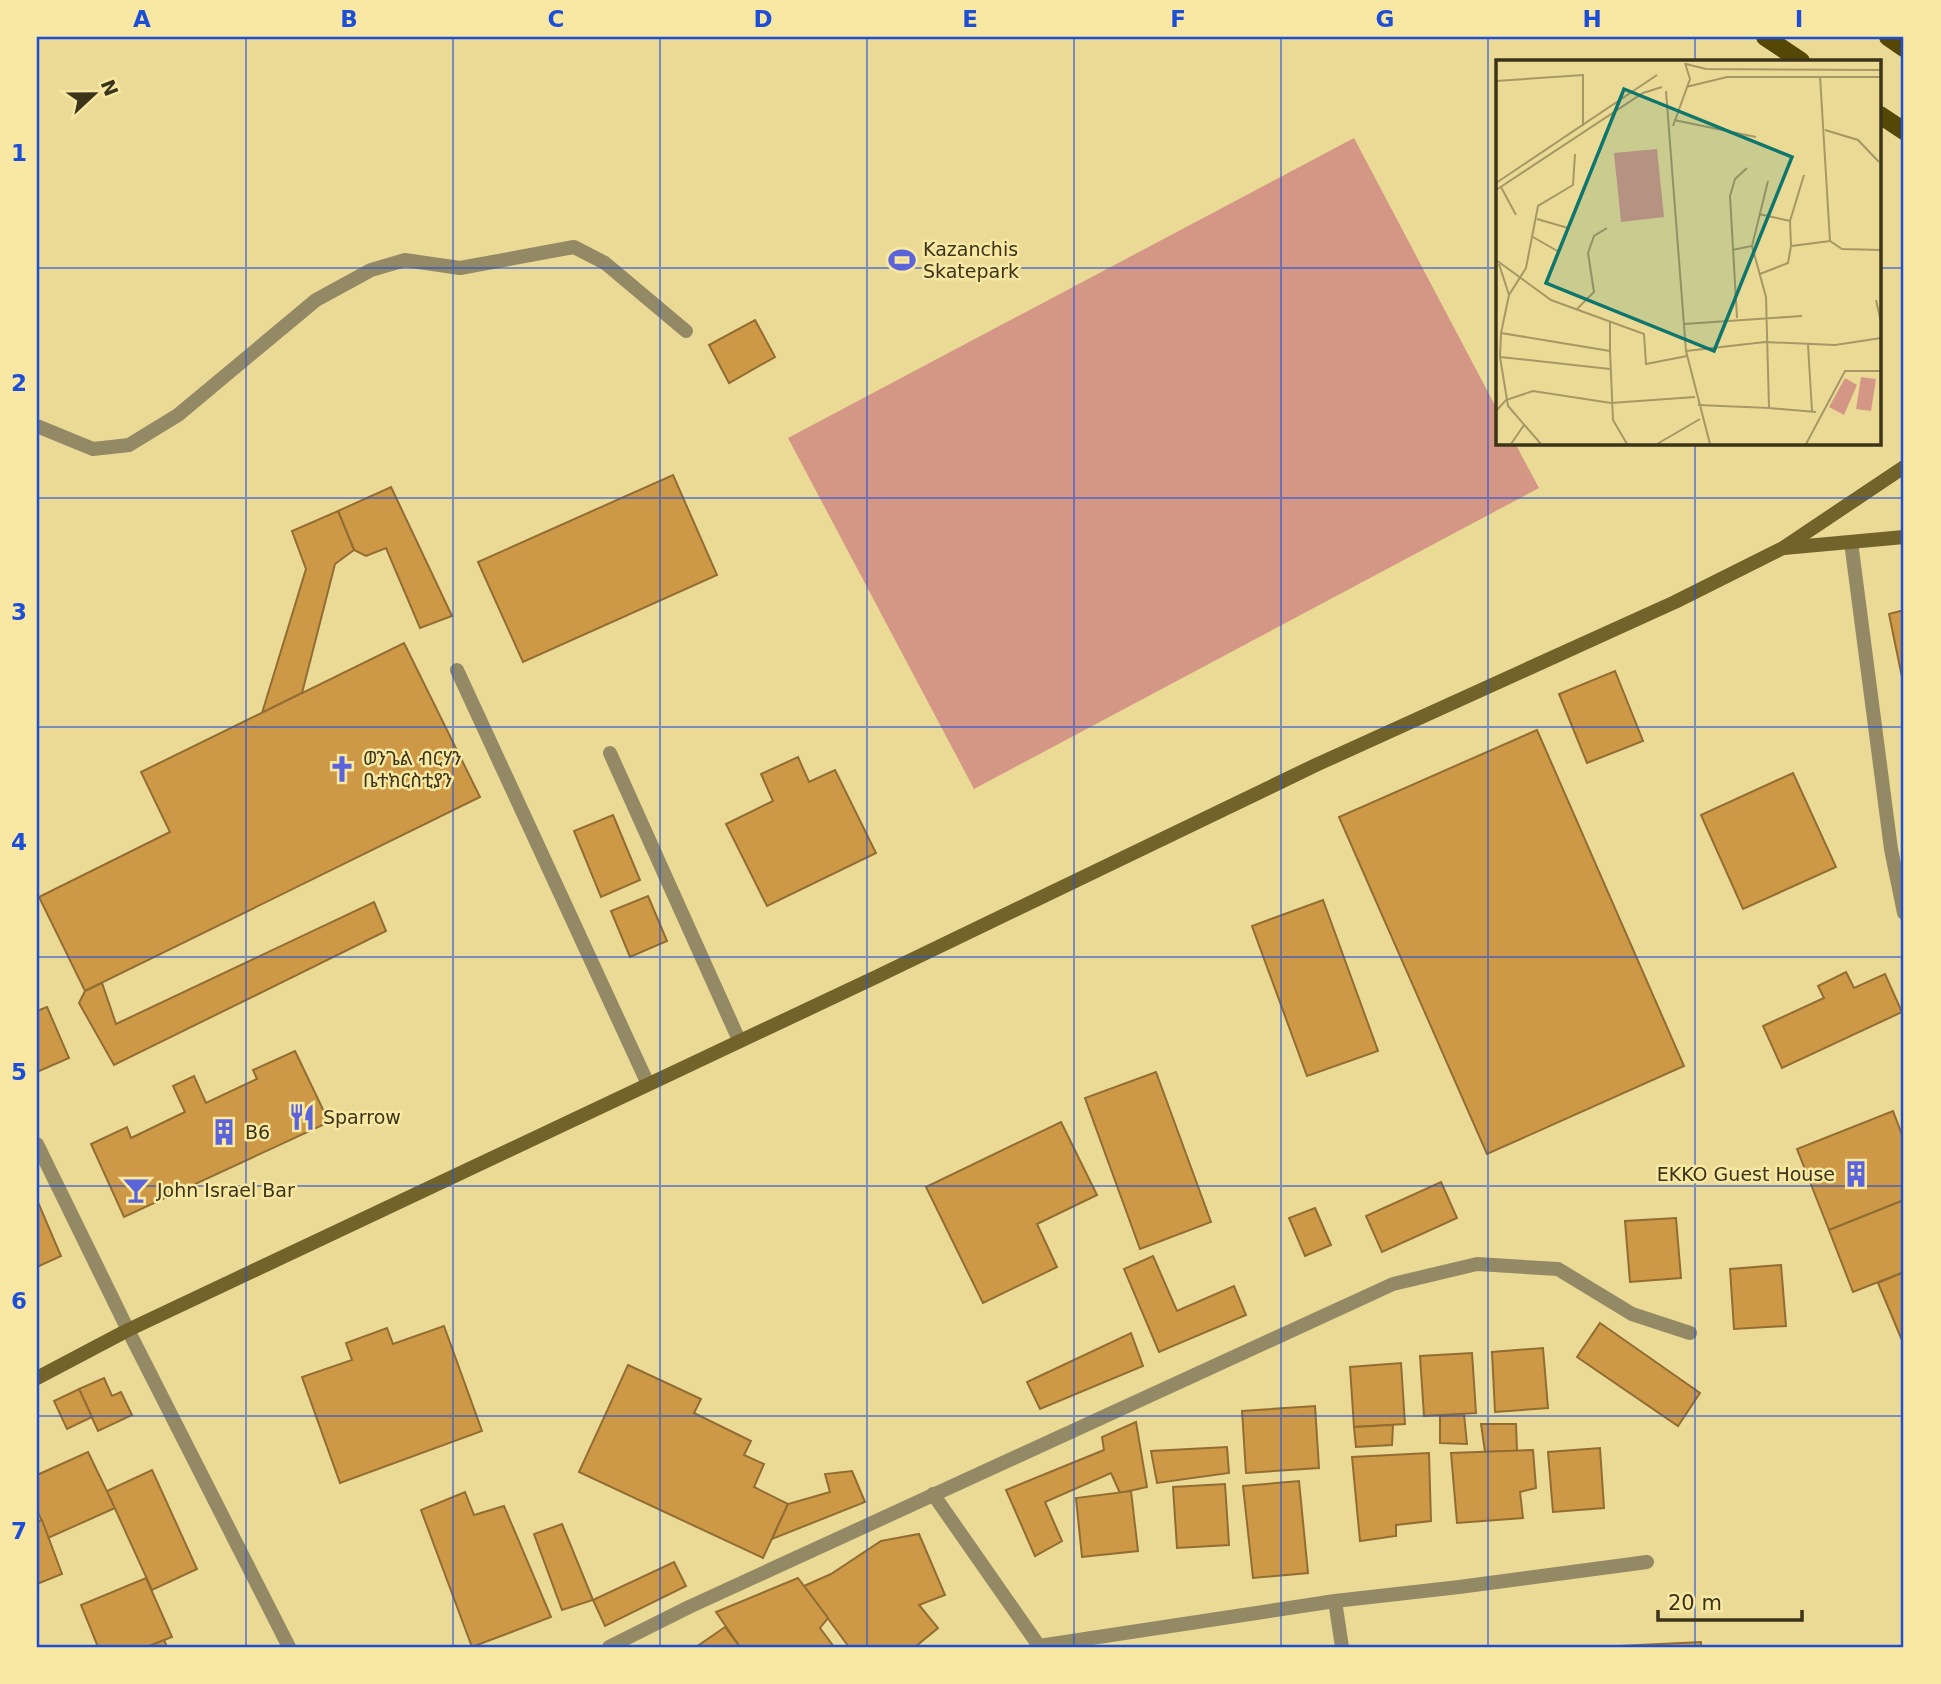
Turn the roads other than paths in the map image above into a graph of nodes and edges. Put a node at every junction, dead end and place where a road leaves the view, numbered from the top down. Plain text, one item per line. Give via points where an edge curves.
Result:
1 (1765, 37) edge
2 (1888, 37) edge
3 (1904, 48) edge
4 (1800, 60) edge
5 (1882, 116) edge
6 (1904, 131) edge
7 (686, 331) dead end
8 (37, 426) edge
9 (1904, 467) edge
10 (1904, 537) edge
11 (1851, 542) junction
12 (1783, 548) junction
13 (457, 670) dead end
14 (610, 753) dead end
15 (1904, 913) edge
16 (739, 1040) junction
17 (648, 1084) junction
18 (37, 1144) edge
19 (128, 1330) junction
20 (1690, 1333) dead end
21 (37, 1378) edge
22 (933, 1494) junction
23 (1647, 1562) dead end
24 (1335, 1601) junction
25 (289, 1647) edge
26 (609, 1647) edge
27 (1038, 1647) edge
28 (1342, 1647) edge

1 - 4 main road
2 - 3 main road
5 - 6 main road
7 - 8 street via 605,263 574,247 460,268 405,260 371,270 316,300 178,415 130,445 93,449
9 - 12 main road
10 - 11 main road
11 - 12 main road
11 - 15 street via 1891,849
12 - 16 main road
13 - 17 street
14 - 16 street
16 - 17 main road
17 - 19 main road
18 - 19 street
19 - 21 main road
19 - 25 street
20 - 22 street via 1632,1314 1558,1269 1478,1264 1393,1284
22 - 26 street
22 - 27 street
23 - 24 street
24 - 27 street
24 - 28 street

